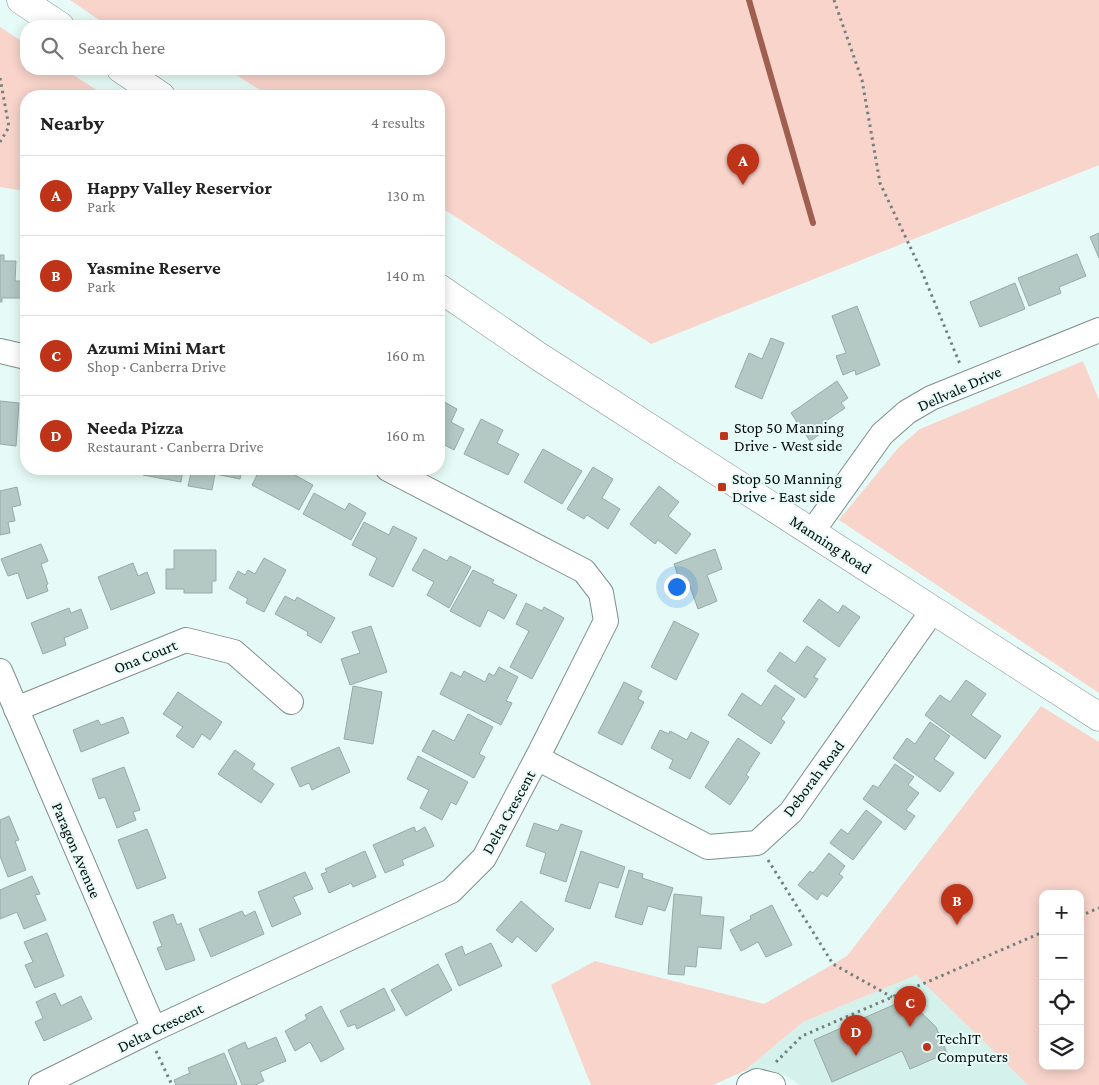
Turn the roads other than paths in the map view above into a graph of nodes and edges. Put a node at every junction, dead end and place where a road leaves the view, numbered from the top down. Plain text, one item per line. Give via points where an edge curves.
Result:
1 (22, 0) edge
2 (51, 20) edge
3 (130, 75) edge
4 (152, 90) edge
5 (445, 292) edge
6 (1099, 330) edge
7 (0, 352) edge
8 (20, 356) edge
9 (400, 475) edge
10 (812, 532) junction
11 (933, 610) junction
12 (0, 672) edge
13 (291, 702) dead end
14 (16, 710) junction
15 (1099, 717) edge
16 (537, 758) junction
17 (151, 1031) junction
18 (41, 1085) edge

1 - 2 street
3 - 4 street
5 - 10 street, Manning Road via 538,356
6 - 10 street, Dellvale Drive via 931,398 907,412 882,434
7 - 8 street
9 - 16 street, Delta Crescent via 584,571 601,594 606,621
10 - 11 street, Manning Road
11 - 15 street, Manning Road
11 - 16 street, Deborah Road via 790,812 757,843 708,847
12 - 14 street, Paragon Avenue
13 - 14 street, Ona Court via 234,652 186,640
14 - 17 street, Paragon Avenue
16 - 17 street, Delta Crescent via 484,858 451,891
17 - 18 street, Delta Crescent

